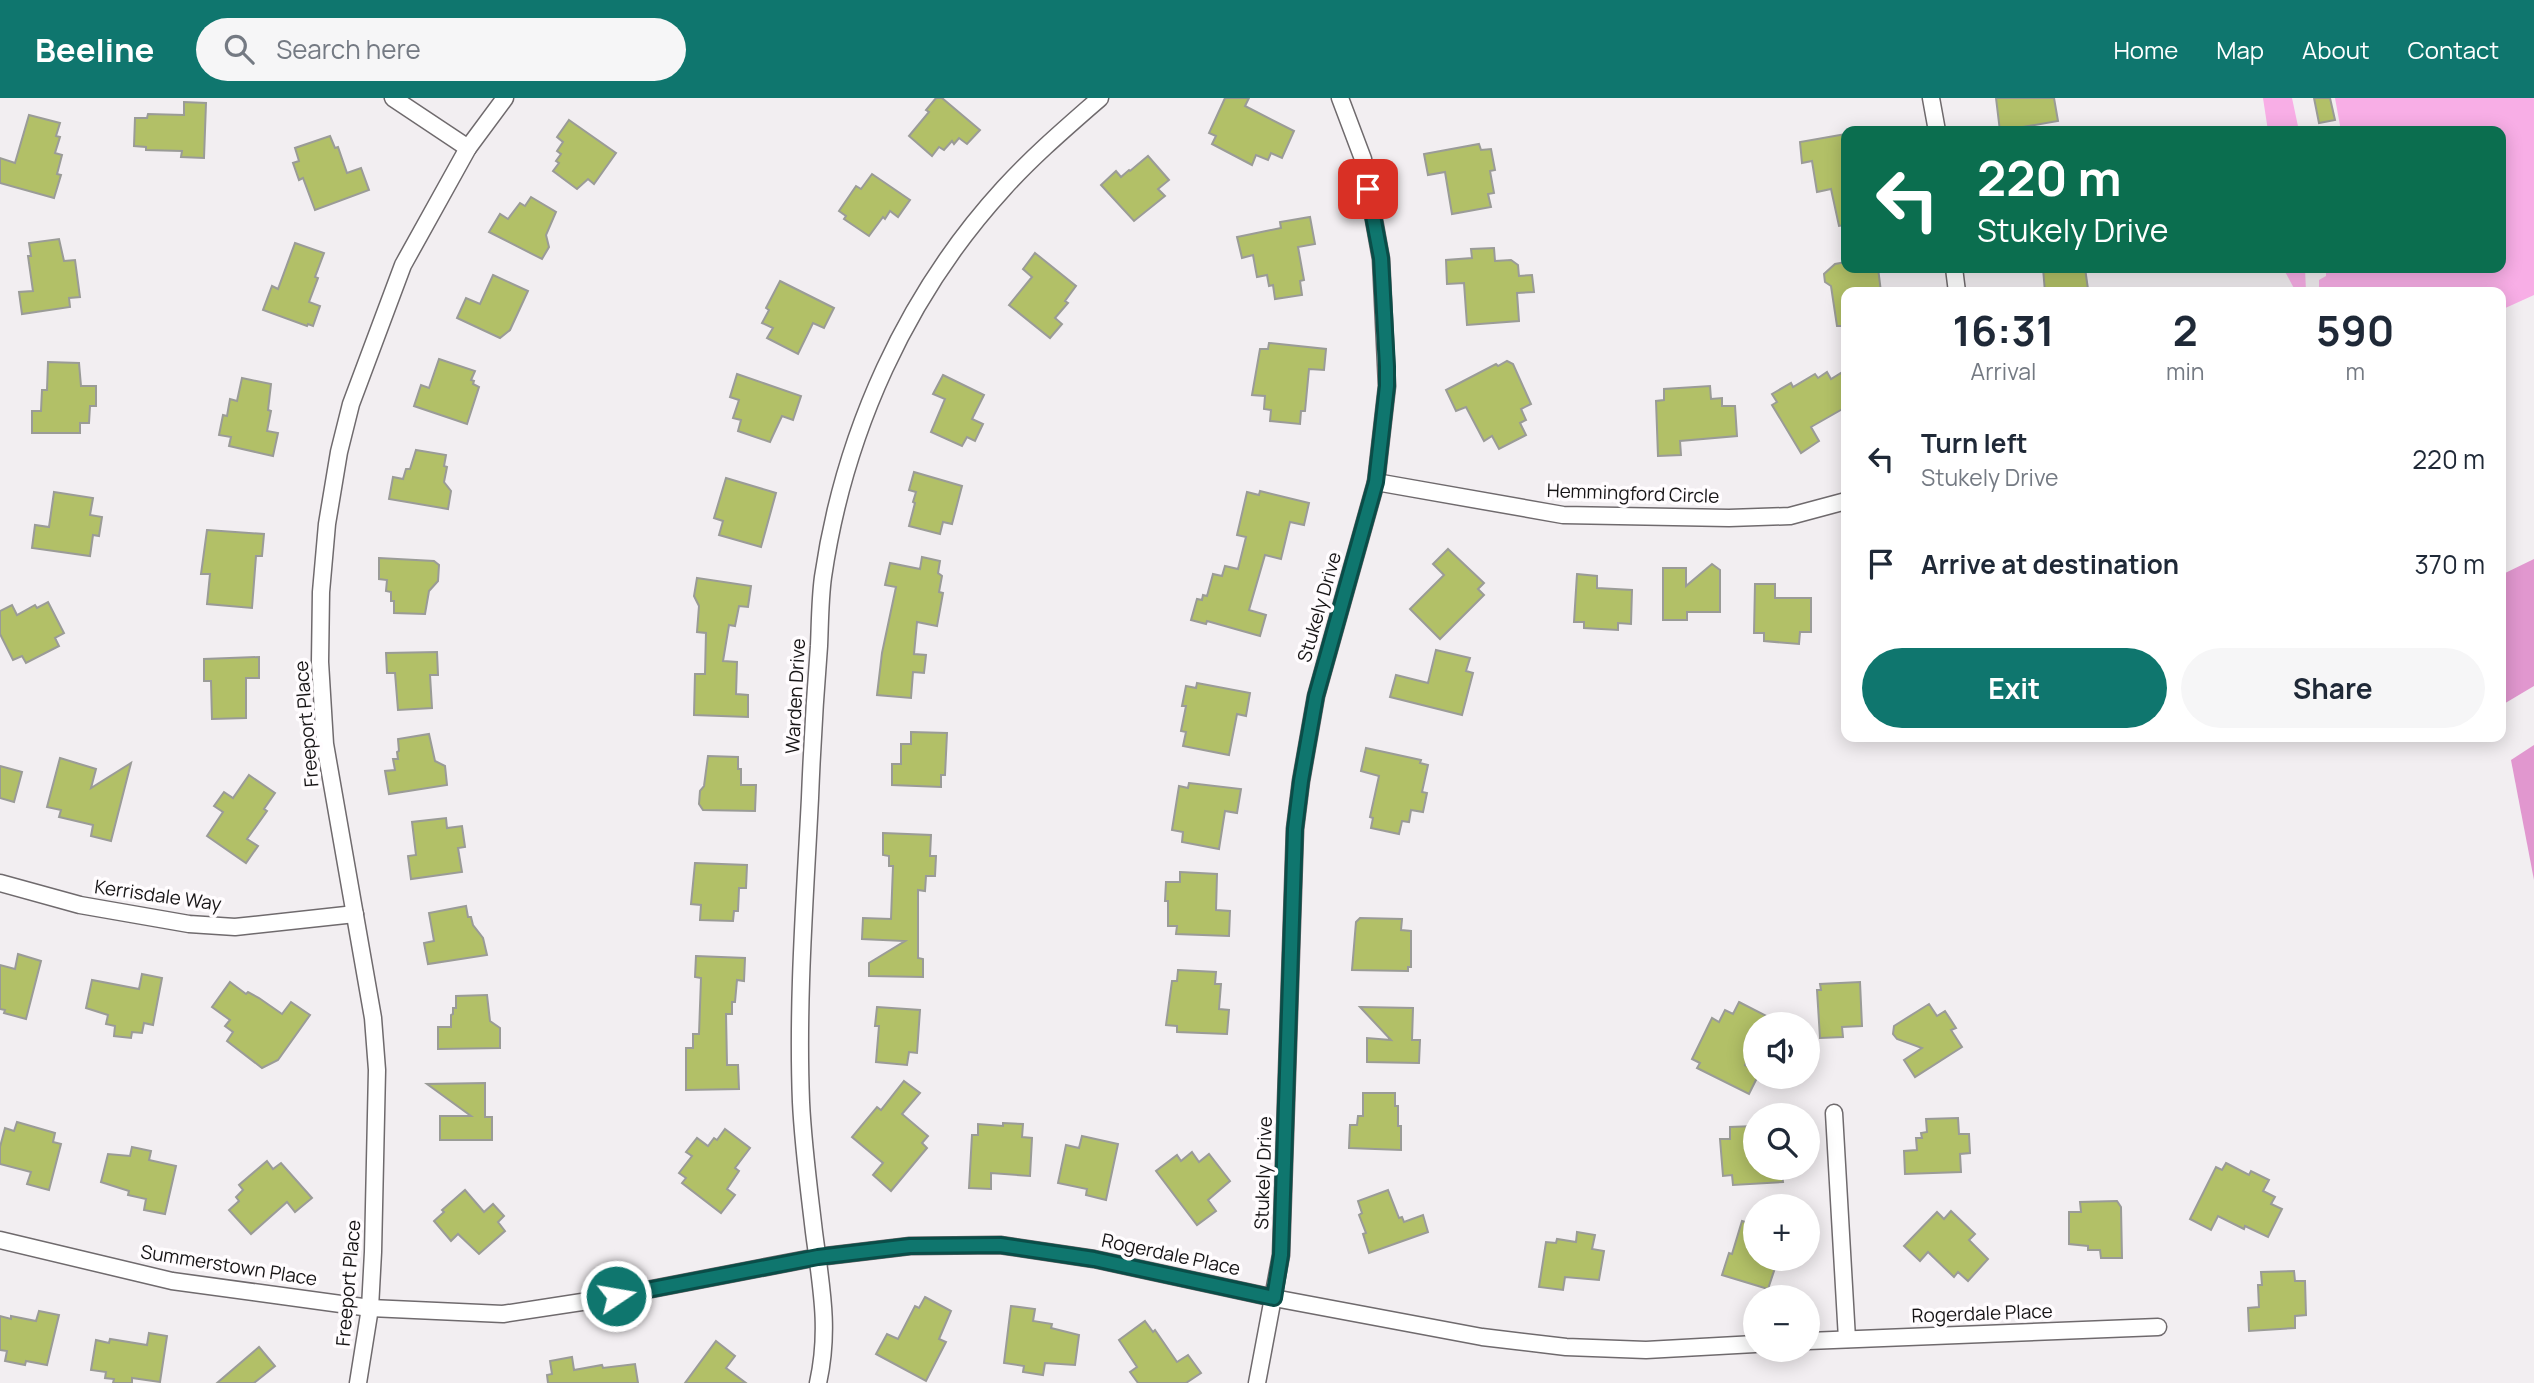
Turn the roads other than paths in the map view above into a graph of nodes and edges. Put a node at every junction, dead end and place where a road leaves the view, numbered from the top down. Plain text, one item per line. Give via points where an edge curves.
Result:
1 (393, 98) edge
2 (505, 98) edge
3 (1100, 98) edge
4 (1340, 98) edge
5 (1931, 98) edge
6 (1936, 126) edge
7 (468, 148) junction
8 (1376, 482) junction
9 (1841, 502) edge
10 (0, 883) edge
11 (355, 914) junction
12 (1834, 1113) dead end
13 (0, 1240) edge
14 (818, 1257) junction
15 (1274, 1298) junction
16 (370, 1308) junction
17 (2158, 1327) dead end
18 (1847, 1339) junction
19 (1820, 1340) edge
20 (1743, 1345) edge
21 (358, 1383) edge
22 (818, 1383) edge
23 (1257, 1383) edge

1 - 7 street
2 - 7 street, Freeport Place
3 - 14 street, Warden Drive via 1003,189 936,274 867,406 841,491 823,578 800,1032 801,1103
4 - 8 street, Stukely Drive via 1363,159 1381,258 1387,386
5 - 6 street
7 - 11 street, Freeport Place via 403,265 377,331 348,416 327,524 320,662 325,744
8 - 9 street, Hemmingford Circle via 1563,515 1790,516
8 - 15 street, Stukely Drive via 1321,674 1301,781 1295,829 1282,1242
10 - 11 street, Kerrisdale Way via 80,905 189,924 235,927
11 - 16 street, Freeport Place via 377,1070
12 - 18 street
13 - 16 street, Summerstown Place via 172,1281
14 - 15 street, Rogerdale Place via 910,1246 1000,1245 1094,1259
14 - 16 street, Rogerdale Place via 503,1314
14 - 22 street, Warden Drive via 825,1339
15 - 20 street, Rogerdale Place via 1482,1337 1566,1347 1646,1350
15 - 23 street, Stukely Drive
16 - 21 street, Freeport Place
17 - 18 street, Rogerdale Place
18 - 19 street, Rogerdale Place

